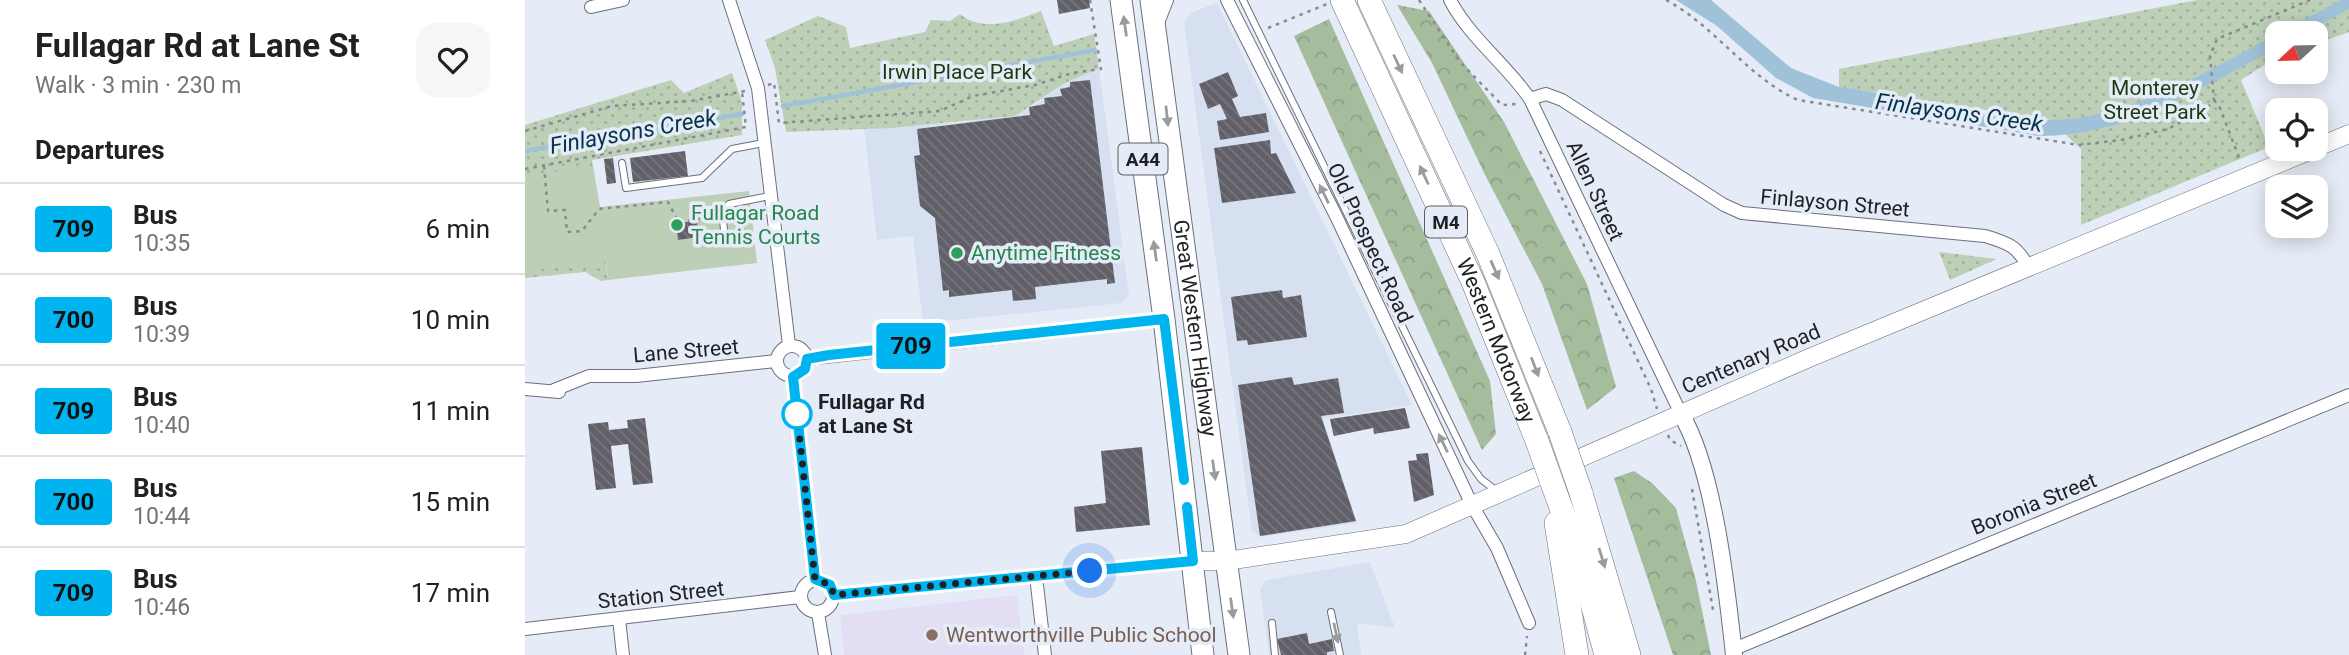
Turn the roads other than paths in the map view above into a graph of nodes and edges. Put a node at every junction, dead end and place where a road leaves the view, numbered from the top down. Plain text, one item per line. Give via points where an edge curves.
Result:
1 (623, 0) edge
2 (729, 0) edge
3 (1121, 0) edge
4 (1151, 0) edge
5 (1167, 0) edge
6 (1227, 0) edge
7 (1243, 0) edge
8 (1450, 0) edge
9 (1369, 1) edge
10 (1339, 4) edge
11 (591, 7) dead end
12 (1156, 32) junction
13 (1530, 99) junction
14 (2349, 134) edge
15 (766, 143) junction
16 (2328, 143) edge
17 (2284, 161) edge
18 (622, 163) dead end
19 (772, 196) junction
20 (725, 239) dead end
21 (2029, 269) junction
22 (1164, 319) junction
23 (789, 345) junction
24 (807, 359) junction
25 (776, 361) junction
26 (793, 377) junction
27 (525, 390) edge
28 (2349, 395) edge
29 (1681, 414) junction
30 (1500, 493) junction
31 (1554, 495) junction
32 (1472, 505) junction
33 (1193, 561) junction
34 (1227, 561) junction
35 (1036, 576) junction
36 (815, 579) junction
37 (834, 595) junction
38 (800, 597) junction
39 (1331, 612) dead end
40 (818, 613) junction
41 (619, 619) junction
42 (1272, 623) dead end
43 (1529, 623) road end
44 (525, 629) edge
45 (1734, 652) edge
46 (623, 655) edge
47 (825, 655) edge
48 (1045, 655) edge
49 (1203, 655) edge
50 (1239, 655) edge
51 (1275, 655) edge
52 (1340, 655) edge
53 (1577, 655) edge
54 (1606, 655) edge
55 (1629, 655) edge

1 - 11 street
2 - 15 street via 758,88
22 -> 3 highway, Great Western Highway / A44
4 - 12 highway, Great Western Highway / A44
5 - 12 street
32 -> 6 street, Old Prospect Road via 1337,218
7 - 30 lane via 1468,461 1481,479
8 - 13 street, Allen Street
9 -> 55 highway, Western Motorway / M4, bridge via 1488,254 1560,432
31 -> 10 highway, Western Motorway / M4, bridge via 1473,282
12 -> 34 highway, Great Western Highway / A44
13 - 21 street, Finlayson Street via 1546,94 1562,100 1742,214 1985,236 2011,243 2021,251
13 - 29 street, Allen Street
14 - 16 main road, Centenary Road
15 - 18 lane via 732,149 702,178 689,180 626,188
15 - 19 street
17 - 21 main road, Centenary Road
19 - 20 lane via 729,204 722,211
19 - 23 street
21 - 29 main road, Centenary Road
22 - 24 street
22 - 33 highway, Great Western Highway / A44
23 - 24 street via 801,348
23 - 25 street
24 - 26 street via 805,369
25 - 26 street via 782,373
25 - 27 street, Lane Street via 599,376 570,391
26 - 36 street
28 - 45 street, Boronia Street
29 - 30 main road, Centenary Road
29 - 45 street via 1696,440 1704,474
30 - 32 main road, Centenary Road
31 - 53 highway
31 - 54 highway, Western Motorway / M4 via 1581,563
32 - 34 main road, Centenary Road via 1406,534
32 - 43 street, Old Prospect Road via 1497,548
33 - 34 main road, Centenary Road
33 - 35 street
33 - 49 highway, Great Western Highway / A44
34 -> 50 highway, Great Western Highway / A44
35 - 37 street
35 - 48 street
36 - 37 street via 830,585
36 - 38 street via 803,586
37 - 40 street via 829,607
38 - 40 street via 806,609
38 - 41 street, Station Street
39 -> 52 lane
40 - 47 street
41 - 44 street, Station Street
41 - 46 street
42 - 51 lane

